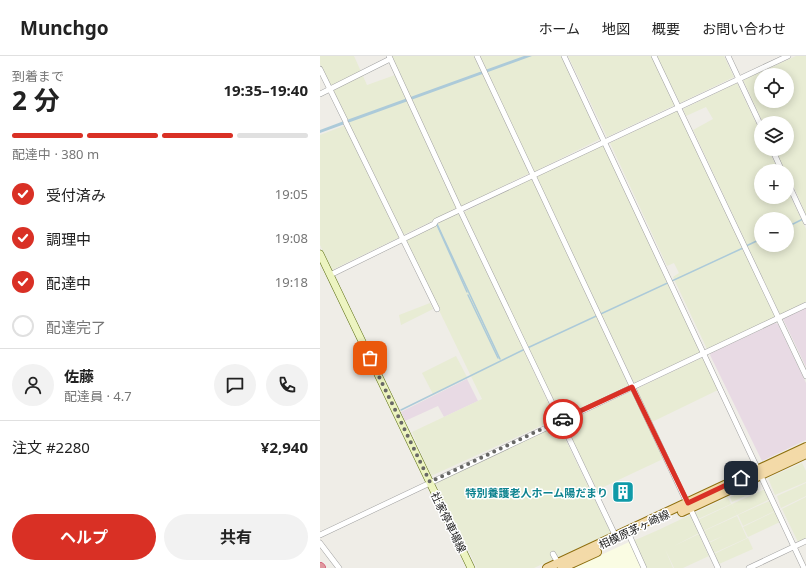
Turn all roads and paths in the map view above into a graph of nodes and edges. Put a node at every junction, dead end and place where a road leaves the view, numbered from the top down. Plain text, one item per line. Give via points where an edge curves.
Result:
1 (477, 56) edge
2 (564, 56) edge
3 (654, 56) edge
4 (728, 56) edge
5 (788, 56) edge
6 (390, 57) edge
7 (320, 69) edge
8 (739, 79) junction
9 (329, 88) junction
10 (320, 94) edge
11 (679, 107) junction
12 (756, 116) edge
13 (604, 141) junction
14 (532, 176) junction
15 (794, 196) edge
16 (460, 210) junction
17 (805, 220) edge
18 (402, 239) junction
19 (321, 257) edge
20 (330, 275) junction
21 (806, 305) edge
22 (437, 309) dead end
23 (779, 318) junction
24 (705, 354) junction
25 (806, 376) edge
26 (632, 387) junction
27 (560, 420) junction
28 (806, 447) edge
29 (806, 454) edge
30 (760, 472) junction
31 (430, 482) junction
32 (689, 506) junction
33 (320, 535) edge
34 (630, 536) junction
35 (616, 537) junction
36 (806, 541) edge
37 (320, 543) edge
38 (794, 546) junction
39 (554, 554) dead end
40 (560, 566) edge
41 (339, 568) edge
42 (472, 568) edge
43 (548, 568) edge
44 (644, 568) edge
45 (718, 568) edge
46 (749, 568) edge
47 (804, 568) edge

1 - 14 street
2 - 13 street
3 - 11 street
4 - 8 street
5 - 8 street
6 - 9 street
6 - 16 street
7 - 9 street
8 - 11 street
8 - 12 street
9 - 10 street
9 - 18 street
11 - 13 street
11 - 23 street
13 - 14 street
13 - 24 street
14 - 16 street
14 - 26 street
15 - 17 street
16 - 18 street
16 - 27 street
18 - 20 street
18 - 22 street
19 - 20 main road, 社家停車場線
20 - 31 main road, 社家停車場線
21 - 23 street
23 - 24 street
23 - 25 street
24 - 26 street
24 - 30 street
26 - 27 street
26 - 32 street
27 - 31 street
27 - 35 street
28 - 30 main road, 相模原茅ヶ崎線
29 - 30 main road, 相模原茅ヶ崎線
30 - 32 main road, 相模原茅ヶ崎線
30 - 38 street
31 - 33 street
31 - 42 main road, 社家停車場線
32 - 34 main road, 相模原茅ヶ崎線
32 - 35 main road, 相模原茅ヶ崎線
32 - 45 street
34 - 40 main road, 相模原茅ヶ崎線
34 - 44 street
35 - 40 main road, 相模原茅ヶ崎線
36 - 38 street
37 - 41 street
38 - 46 street
38 - 47 street
39 - 40 street
40 - 43 main road, 相模原茅ヶ崎線

